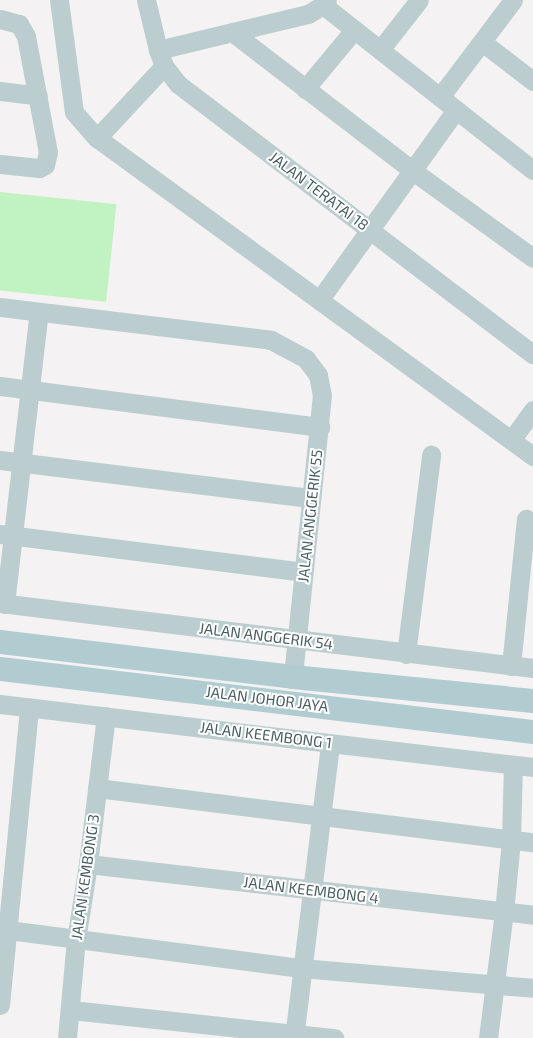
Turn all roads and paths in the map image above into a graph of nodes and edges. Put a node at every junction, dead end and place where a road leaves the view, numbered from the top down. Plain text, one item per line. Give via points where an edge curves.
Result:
1 (60, 0) edge
2 (146, 0) edge
3 (419, 0) edge
4 (513, 0) edge
5 (325, 3) edge
6 (0, 19) edge
7 (354, 30) junction
8 (232, 32) junction
9 (482, 42) junction
10 (380, 50) junction
11 (161, 58) junction
12 (533, 81) edge
13 (305, 89) junction
14 (0, 91) edge
15 (38, 96) junction
16 (440, 97) junction
17 (456, 110) junction
18 (97, 138) junction
19 (0, 164) edge
20 (533, 170) edge
21 (413, 171) junction
22 (369, 229) junction
23 (533, 258) edge
24 (320, 299) junction
25 (0, 307) edge
26 (39, 312) junction
27 (533, 354) edge
28 (0, 386) edge
29 (30, 390) junction
30 (533, 410) edge
31 (320, 427) junction
32 (512, 439) junction
33 (431, 456) dead end
34 (533, 456) edge
35 (0, 460) edge
36 (21, 463) junction
37 (310, 498) junction
38 (526, 520) dead end
39 (6, 535) edge
40 (303, 572) junction
41 (2, 603) edge
42 (296, 640) junction
43 (0, 642) edge
44 (406, 654) junction
45 (511, 666) junction
46 (533, 668) edge
47 (0, 669) edge
48 (293, 677) junction
49 (533, 701) edge
50 (0, 704) edge
51 (29, 707) junction
52 (106, 716) junction
53 (533, 732) edge
54 (330, 743) junction
55 (513, 765) junction
56 (533, 767) edge
57 (97, 788) junction
58 (321, 816) junction
59 (510, 840) junction
60 (533, 842) edge
61 (88, 864) junction
62 (312, 890) junction
63 (504, 912) junction
64 (533, 915) edge
65 (4, 930) edge
66 (76, 940) junction
67 (301, 968) junction
68 (495, 983) junction
69 (533, 988) edge
70 (0, 1005) edge
71 (71, 1010) junction
72 (294, 1036) edge
73 (67, 1038) edge
74 (335, 1038) edge
75 (488, 1038) edge

1 - 18 street via 74,112
2 - 11 street, JALAN TERATAI 18
3 - 10 street
4 - 9 street
5 - 7 street
5 - 8 street via 308,14
6 - 15 street via 16,22 22,28
7 - 10 street
7 - 13 street
8 - 11 street
8 - 13 street
9 - 12 street
9 - 16 street
10 - 16 street
11 - 18 street
11 - 22 street, JALAN TERATAI 18 via 178,84
13 - 21 street
14 - 15 street
15 - 19 street via 48,159 39,168
16 - 17 street
17 - 20 street
17 - 21 street
18 - 24 street
21 - 22 street
21 - 23 street
22 - 24 street
22 - 27 street, JALAN TERATAI 18
24 - 32 street
25 - 26 street
26 - 29 street
26 - 31 street, JALAN ANGGERIK 55 via 271,340 306,358 318,375 322,395
28 - 29 street
29 - 31 street
29 - 36 street
30 - 32 street
31 - 37 street, JALAN ANGGERIK 55
32 - 34 street
33 - 44 street
35 - 36 street
36 - 37 street
36 - 39 street
37 - 40 street, JALAN ANGGERIK 55
38 - 45 street
39 - 40 street
39 - 41 street
40 - 42 street, JALAN ANGGERIK 55
41 - 42 street, JALAN ANGGERIK 54
42 - 44 street, JALAN ANGGERIK 54
42 - 48 street, JALAN ANGGERIK 55
43 - 48 main road, JALAN JOHOR JAYA
44 - 45 street, JALAN ANGGERIK 54
45 - 46 street, JALAN ANGGERIK 54
47 - 53 main road, JALAN JOHOR JAYA
48 - 49 main road, JALAN JOHOR JAYA
50 - 51 street, JALAN KEEMBONG 1
51 - 52 street, JALAN KEEMBONG 1
51 - 65 street
52 - 54 street, JALAN KEEMBONG 1
52 - 57 street, JALAN KEMBONG 3
54 - 55 street, JALAN KEEMBONG 1
54 - 58 street
55 - 56 street, JALAN KEEMBONG 1
55 - 59 street
57 - 58 street
57 - 61 street, JALAN KEMBONG 3
58 - 59 street
58 - 62 street
59 - 60 street
59 - 63 street
61 - 62 street, JALAN KEEMBONG 4
61 - 66 street, JALAN KEMBONG 3
62 - 63 street, JALAN KEEMBONG 4
62 - 67 street
63 - 64 street, JALAN KEEMBONG 4
63 - 68 street
65 - 66 street
65 - 70 street
66 - 67 street
66 - 71 street, JALAN KEMBONG 3
67 - 68 street
67 - 72 street
68 - 69 street
68 - 75 street
71 - 72 street
71 - 73 street, JALAN KEMBONG 3
72 - 74 street

